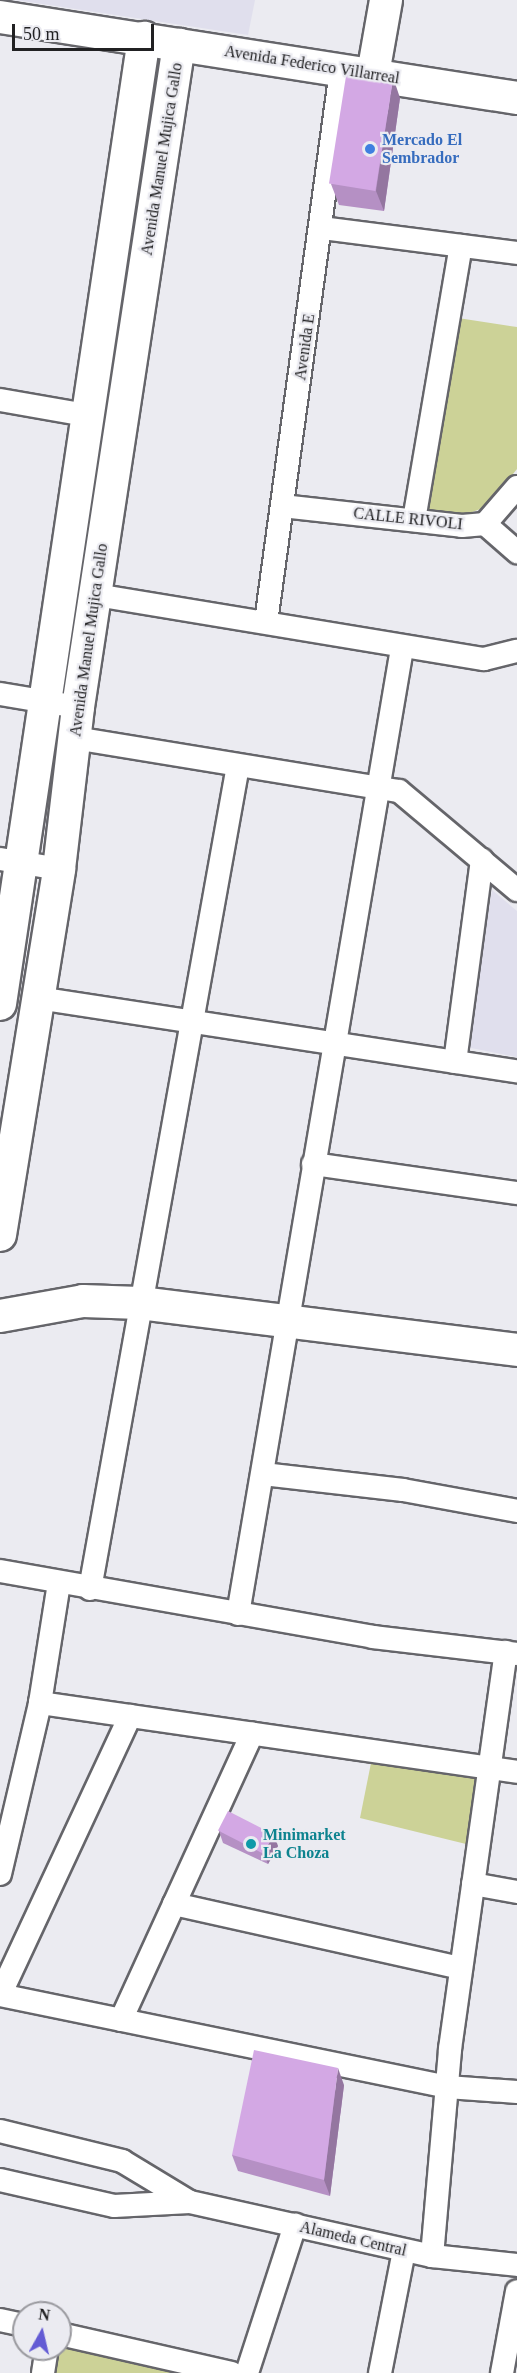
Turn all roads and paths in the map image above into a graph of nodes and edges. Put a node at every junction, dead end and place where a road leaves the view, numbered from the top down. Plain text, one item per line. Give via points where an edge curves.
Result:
1 (386, 0) edge
2 (0, 17) edge
3 (144, 38) junction
4 (179, 45) junction
5 (341, 71) junction
6 (373, 74) junction
7 (517, 98) edge
8 (322, 228) junction
9 (461, 246) junction
10 (517, 253) edge
11 (0, 400) edge
12 (86, 415) junction
13 (517, 487) edge
14 (282, 506) junction
15 (414, 520) junction
16 (484, 524) junction
17 (517, 552) edge
18 (96, 595) junction
19 (266, 622) junction
20 (402, 648) junction
21 (517, 651) edge
22 (0, 694) edge
23 (44, 701) junction
24 (78, 707) junction
25 (74, 738) junction
26 (237, 766) junction
27 (380, 788) junction
28 (482, 860) junction
29 (11, 861) edge
30 (59, 869) junction
31 (517, 890) edge
32 (38, 998) junction
33 (0, 1004) edge
34 (193, 1022) junction
35 (334, 1045) junction
36 (455, 1062) junction
37 (517, 1071) edge
38 (313, 1164) junction
39 (517, 1193) edge
40 (0, 1235) edge
41 (140, 1302) junction
42 (0, 1316) edge
43 (287, 1324) junction
44 (517, 1350) edge
45 (263, 1474) junction
46 (517, 1511) edge
47 (0, 1571) edge
48 (59, 1583) junction
49 (90, 1588) junction
50 (238, 1614) junction
51 (511, 1653) edge
52 (40, 1703) junction
53 (130, 1716) junction
54 (252, 1734) junction
55 (489, 1768) junction
56 (517, 1772) edge
57 (8, 1806) edge
58 (0, 1874) edge
59 (473, 1884) junction
60 (517, 1892) edge
61 (174, 1904) junction
62 (461, 1968) junction
63 (0, 1995) edge
64 (121, 2020) junction
65 (447, 2087) junction
66 (517, 2092) edge
67 (0, 2131) edge
68 (0, 2180) edge
69 (190, 2202) junction
70 (295, 2225) junction
71 (404, 2251) junction
72 (432, 2256) junction
73 (517, 2265) edge
74 (517, 2291) edge
75 (72, 2337) edge
76 (232, 2373) edge
77 (247, 2373) edge
78 (380, 2373) edge
79 (502, 2373) edge

1 - 6 street
2 - 3 street, Avenida Federico Villarreal
3 - 4 street, Avenida Federico Villarreal
3 - 12 street
4 - 5 street, Avenida Federico Villarreal
4 - 18 street, Avenida Manuel Mujica Gallo
5 - 6 street, Avenida Federico Villarreal
5 - 8 street, Avenida E
6 - 7 street, Avenida Federico Villarreal
8 - 9 street
8 - 14 street, Avenida E
9 - 10 street
9 - 15 street
11 - 12 street
12 - 23 street
13 - 16 street, CALLE RIVOLI
14 - 15 street, CALLE RIVOLI
14 - 19 street, Avenida E
15 - 16 street, CALLE RIVOLI via 462,526
16 - 17 street
18 - 19 street
18 - 24 street, Avenida Manuel Mujica Gallo
19 - 20 street
20 - 21 street via 484,659
20 - 27 street
22 - 23 street
23 - 24 street
23 - 29 street
24 - 25 street, Avenida Manuel Mujica Gallo
25 - 26 street
25 - 30 street, Avenida Manuel Mujica Gallo
26 - 27 street
26 - 34 street
27 - 28 street via 409,797
27 - 35 street
28 - 31 street
28 - 36 street
29 - 30 street
29 - 33 street
30 - 32 street, Avenida Manuel Mujica Gallo
32 - 34 street
32 - 40 street, Avenida Manuel Mujica Gallo
34 - 35 street
34 - 41 street
35 - 36 street
35 - 38 street
36 - 37 street
38 - 39 street
38 - 43 street
41 - 42 street via 83,1301
41 - 43 street
41 - 49 street
43 - 44 street
43 - 45 street
45 - 46 street via 403,1491
45 - 50 street
47 - 48 street
48 - 49 street
48 - 52 street
49 - 50 street
50 - 51 street via 373,1637
51 - 55 street
52 - 53 street
52 - 57 street
53 - 54 street
53 - 63 street
54 - 55 street
54 - 61 street
55 - 56 street
55 - 59 street
57 - 58 street
59 - 60 street
59 - 62 street
61 - 62 street
61 - 64 street
62 - 65 street
63 - 64 street
64 - 65 street
65 - 66 street
65 - 72 street
67 - 69 street, Alameda Central via 122,2161
68 - 69 street, Alameda Central via 114,2206
69 - 70 street, Alameda Central
70 - 71 street, Alameda Central
70 - 77 street
71 - 72 street, Alameda Central
71 - 78 street
72 - 73 street, Alameda Central
74 - 79 street
75 - 76 street

